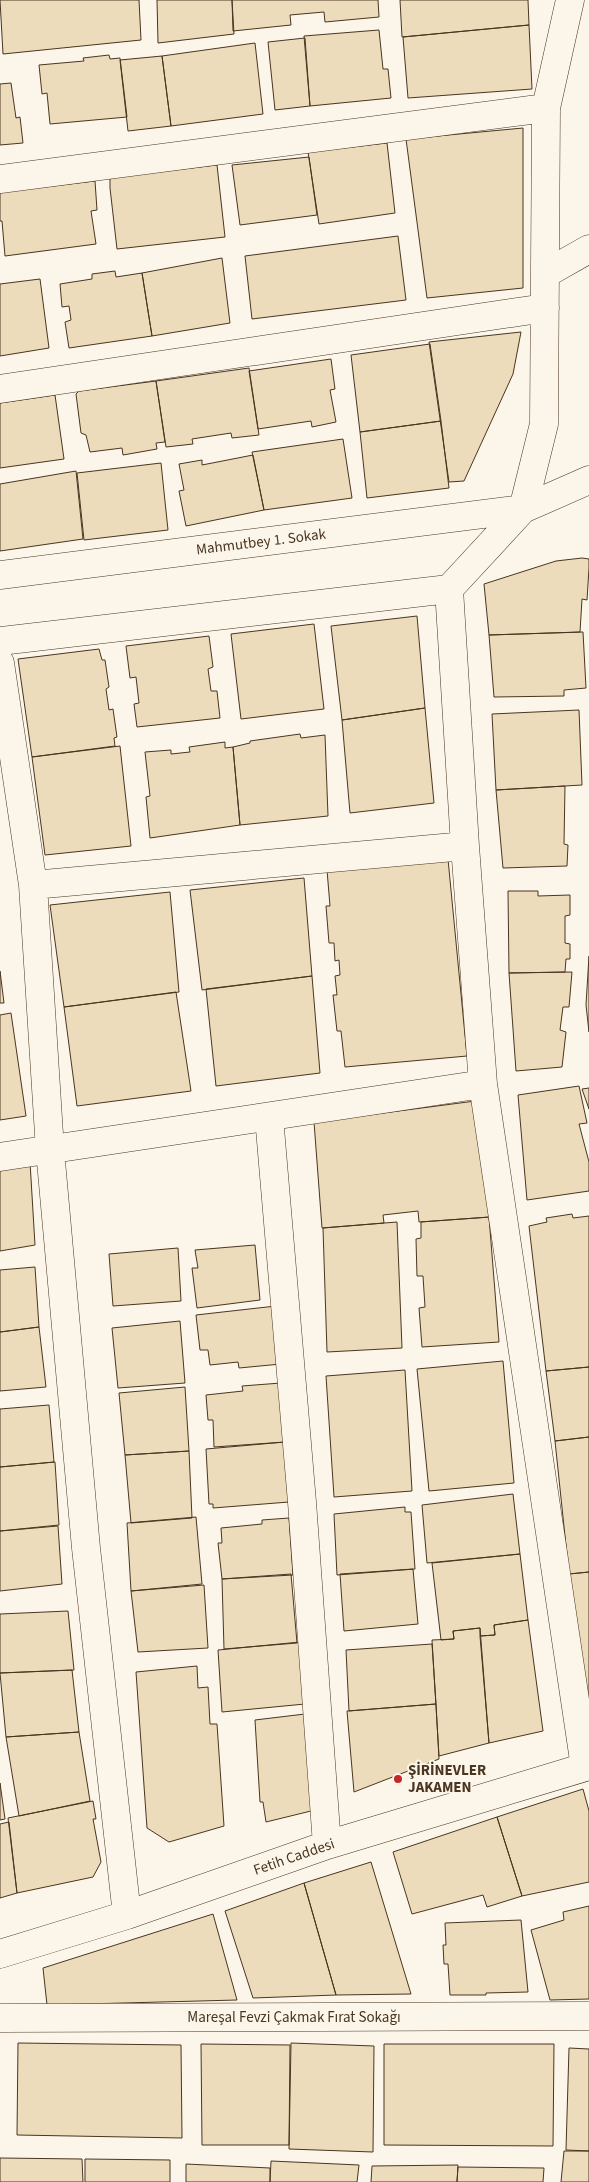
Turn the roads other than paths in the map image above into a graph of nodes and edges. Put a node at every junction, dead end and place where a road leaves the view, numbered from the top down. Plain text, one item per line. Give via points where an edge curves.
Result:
1 (570, 0) edge
2 (546, 108) junction
3 (0, 179) edge
4 (589, 249) edge
5 (545, 274) junction
6 (545, 308) junction
7 (0, 389) edge
8 (589, 480) edge
9 (523, 509) junction
10 (0, 575) edge
11 (449, 590) junction
12 (0, 641) edge
13 (0, 663) edge
14 (465, 846) junction
15 (32, 885) junction
16 (483, 1084) junction
17 (269, 1117) junction
18 (50, 1150) junction
19 (0, 1157) edge
20 (587, 1767) edge
21 (327, 1845) junction
22 (127, 1915) junction
23 (0, 1954) edge
24 (589, 2016) edge
25 (0, 2018) edge

1 - 2 street
2 - 3 street
2 - 5 street
4 - 5 street
5 - 6 street
6 - 7 street
6 - 9 street via 544,424
8 - 9 street
9 - 10 street, Mahmutbey 1. Sokak
9 - 11 street
11 - 12 street
11 - 14 street
13 - 15 street
14 - 15 street
14 - 16 street
15 - 18 street
16 - 17 street
16 - 20 street
17 - 18 street
17 - 21 street
18 - 19 street
18 - 22 street via 86,1548
20 - 21 street, Fetih Caddesi
21 - 22 street, Fetih Caddesi
22 - 23 street, Fetih Caddesi
24 - 25 street, Mareşal Fevzi Çakmak Fırat Sokağı

